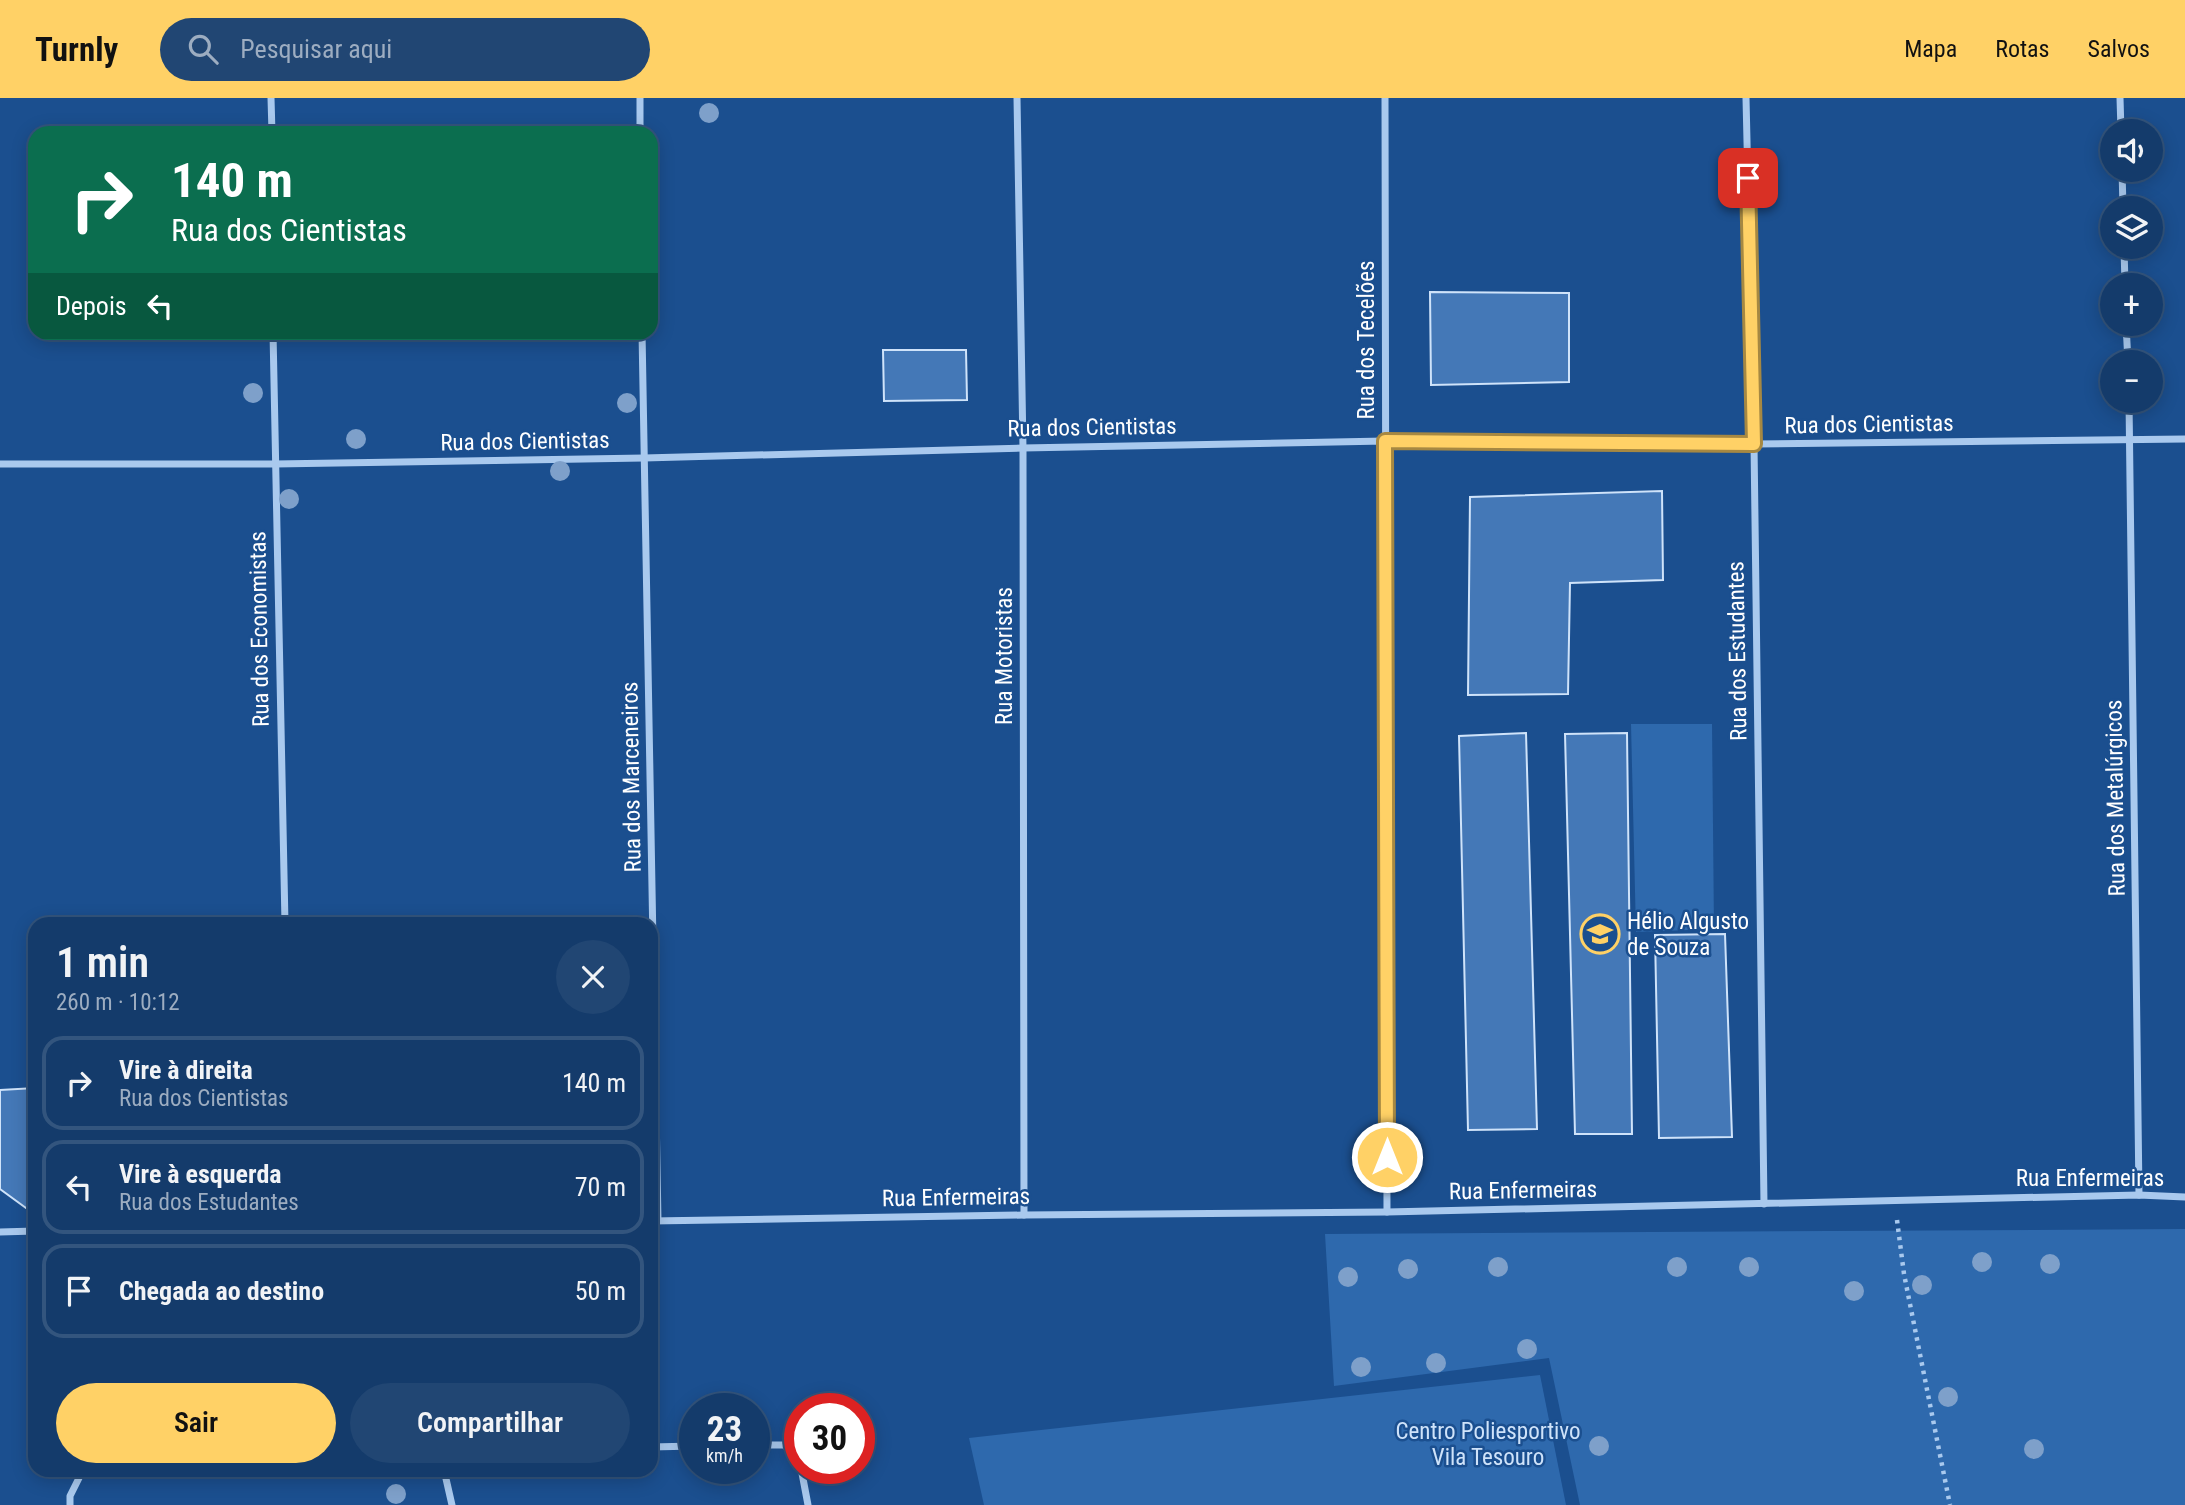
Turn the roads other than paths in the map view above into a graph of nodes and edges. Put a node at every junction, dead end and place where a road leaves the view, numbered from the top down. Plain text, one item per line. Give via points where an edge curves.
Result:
1 (271, 98) edge
2 (640, 98) edge
3 (1017, 98) edge
4 (1385, 98) edge
5 (1746, 98) edge
6 (2120, 98) edge
7 (2121, 119) edge
8 (272, 126) edge
9 (640, 126) edge
10 (274, 340) edge
11 (642, 340) edge
12 (2129, 413) edge
13 (2185, 439) edge
14 (2130, 440) junction
15 (1385, 441) junction
16 (1754, 444) junction
17 (1023, 448) junction
18 (644, 458) junction
19 (0, 464) edge
20 (275, 464) junction
21 (285, 917) edge
22 (651, 917) edge
23 (2139, 1195) junction
24 (2185, 1197) edge
25 (1764, 1204) junction
26 (1387, 1212) junction
27 (1024, 1215) junction
28 (658, 1221) edge
29 (28, 1231) edge
30 (0, 1232) edge
31 (679, 1446) edge
32 (658, 1447) edge
33 (80, 1477) edge
34 (446, 1477) edge
35 (804, 1484) edge
36 (70, 1505) edge
37 (452, 1505) edge
38 (808, 1505) edge

1 - 8 street
2 - 9 street
3 - 17 street, Rua Motoristas
4 - 15 street, Rua dos Tecelões
5 - 16 street, Rua dos Estudantes
6 - 7 street
10 - 20 street, Rua dos Economistas
11 - 18 street, Rua dos Marceneiros
12 - 14 street, Rua dos Metalúrgicos
13 - 14 street, Rua dos Cientistas
14 - 16 street, Rua dos Cientistas
14 - 23 street, Rua dos Metalúrgicos
15 - 16 street, Rua dos Cientistas
15 - 17 street, Rua dos Cientistas
15 - 26 street, Rua dos Tecelões
16 - 25 street, Rua dos Estudantes
17 - 18 street, Rua dos Cientistas
17 - 27 street, Rua Motoristas
18 - 20 street, Rua dos Cientistas
18 - 22 street, Rua dos Marceneiros
19 - 20 street, Rua dos Cientistas
20 - 21 street, Rua dos Economistas
23 - 24 street, Rua Enfermeiras
23 - 25 street, Rua Enfermeiras
25 - 26 street, Rua Enfermeiras
26 - 27 street, Rua Enfermeiras
27 - 28 street, Rua Enfermeiras
29 - 30 street
31 - 32 street
33 - 36 street
34 - 37 street
35 - 38 street

